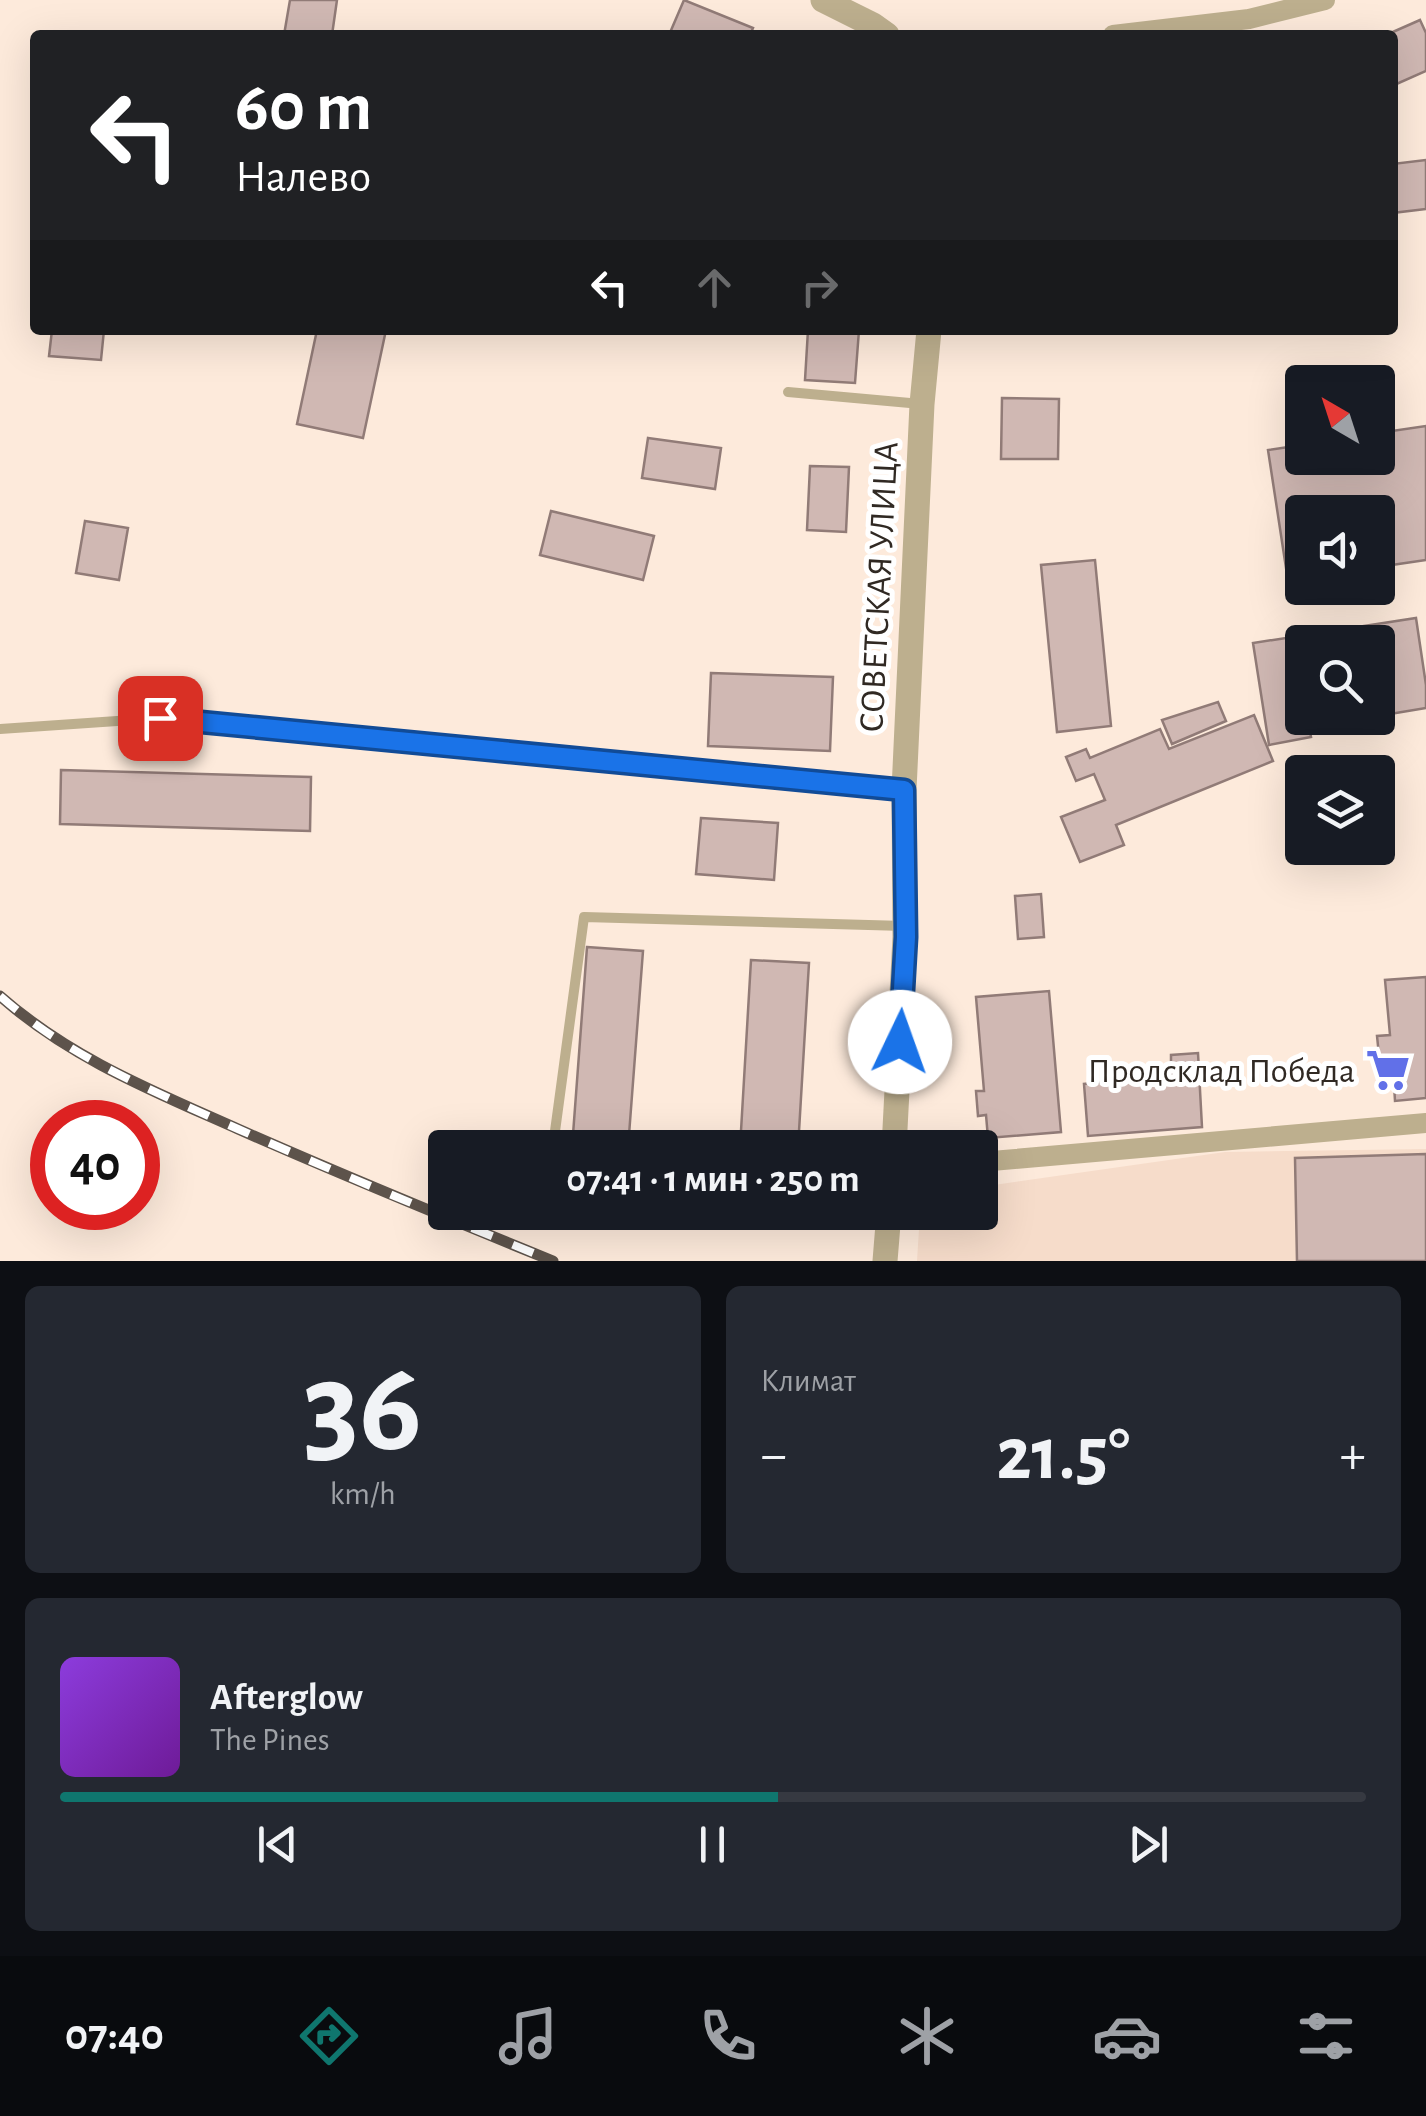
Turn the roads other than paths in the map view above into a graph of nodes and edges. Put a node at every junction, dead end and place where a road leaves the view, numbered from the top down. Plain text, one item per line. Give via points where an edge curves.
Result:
1 (824, 0) edge
2 (1325, 0) edge
3 (879, 30) edge
4 (1155, 30) edge
5 (928, 335) edge
6 (788, 392) dead end
7 (922, 404) junction
8 (0, 730) edge
9 (904, 790) junction
10 (905, 926) junction
11 (1426, 1123) edge
12 (555, 1130) edge
13 (895, 1130) edge
14 (998, 1160) edge
15 (888, 1230) edge
16 (885, 1261) edge

1 - 3 street
2 - 4 street via 1249,19
5 - 7 street, СОВЕТСКАЯ УЛИЦА
6 - 7 lane
7 - 9 street, СОВЕТСКАЯ УЛИЦА
8 - 9 lane via 160,718
9 - 10 street, СОВЕТСКАЯ УЛИЦА
10 - 12 lane via 584,917
10 - 13 street, СОВЕТСКАЯ УЛИЦА
11 - 14 street
15 - 16 street

